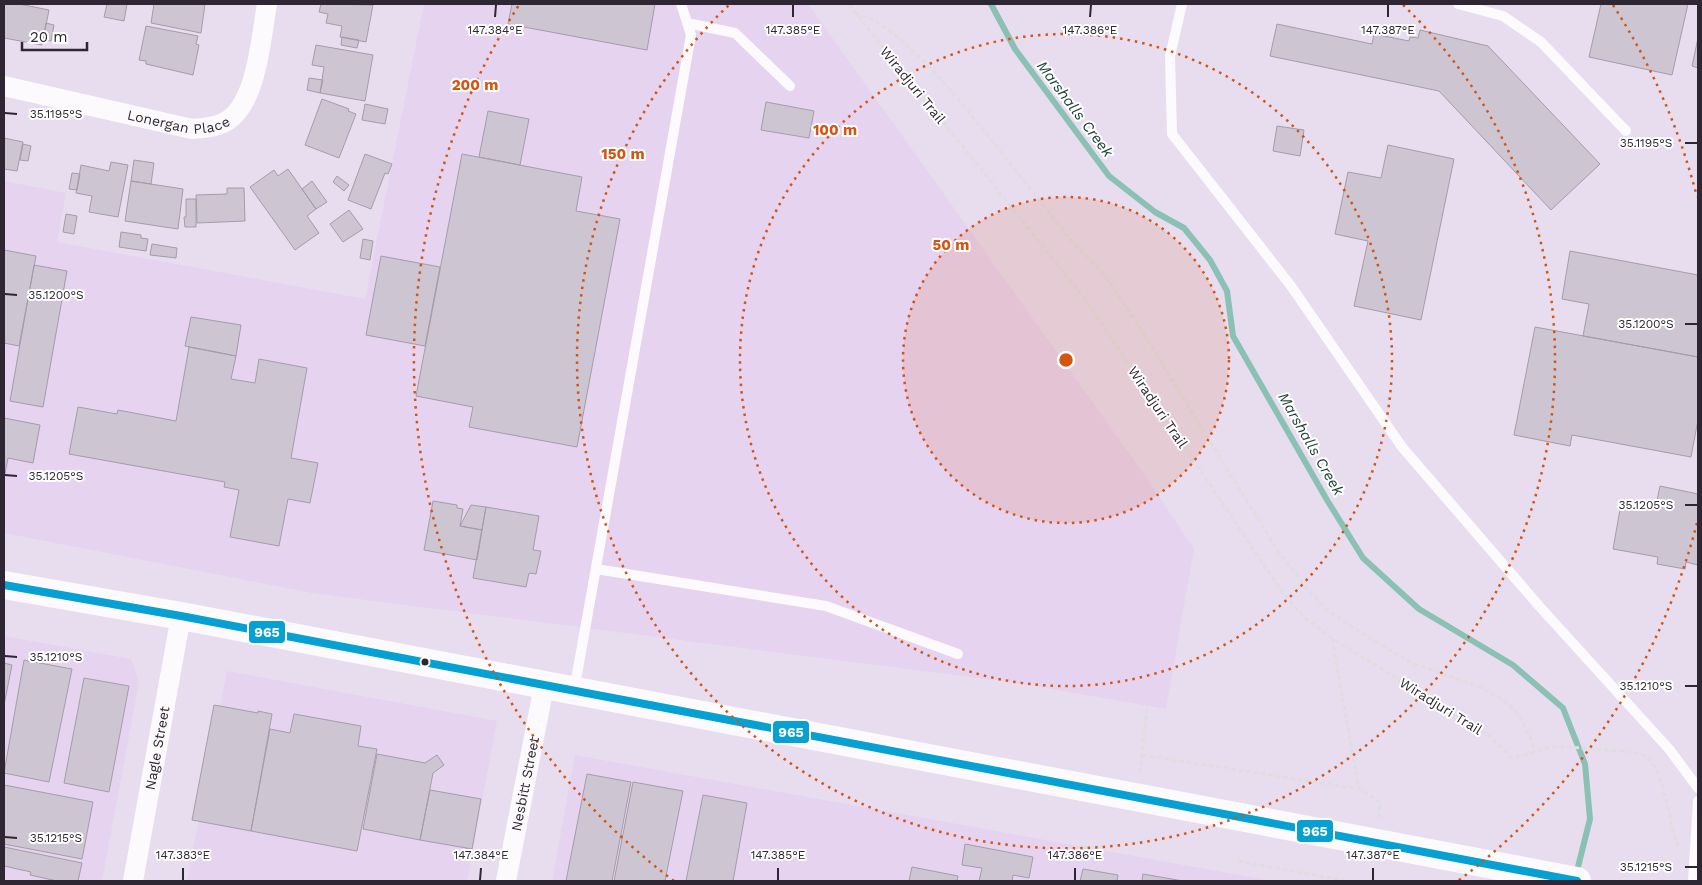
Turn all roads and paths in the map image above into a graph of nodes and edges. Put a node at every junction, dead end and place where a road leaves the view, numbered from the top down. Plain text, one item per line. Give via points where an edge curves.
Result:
1 (267, 4) edge
2 (681, 4) edge
3 (849, 4) edge
4 (1182, 4) edge
5 (1458, 4) edge
6 (854, 12) junction
7 (687, 22) junction
8 (4, 86) edge
9 (790, 86) dead end
10 (1626, 131) dead end
11 (596, 569) junction
12 (4, 585) edge
13 (181, 616) junction
14 (1331, 638) junction
15 (958, 654) dead end
16 (544, 686) junction
17 (574, 691) junction
18 (1147, 706) dead end
19 (1535, 752) junction
20 (1142, 755) junction
21 (1698, 788) edge
22 (1359, 789) junction
23 (1137, 798) junction
24 (1698, 801) edge
25 (1380, 802) dead end
26 (1238, 861) dead end
27 (1694, 861) junction
28 (1374, 868) dead end
29 (133, 881) edge
30 (506, 881) edge
31 (1347, 881) edge
32 (1372, 881) edge
33 (1577, 881) edge
34 (1693, 881) edge

1 - 8 street, Lonergan Place via 251,86 243,105 234,116 209,128 192,129
2 - 7 lane
3 - 6 path, Wiradjuri Trail
4 - 21 lane via 1170,56 1172,134 1291,286 1402,447 1668,749
5 - 10 lane via 1504,16 1540,42
6 - 14 path, Wiradjuri Trail via 1085,299 1283,593 1305,618
6 - 19 path via 874,20 897,36 935,72 1074,244 1107,279 1276,548 1308,590 1325,608 1394,653 1480,686 1504,700 1518,714
7 - 9 lane via 735,33
7 - 11 lane via 692,35
11 - 15 lane via 826,606
11 - 17 lane
12 - 13 highway
13 - 16 highway
13 - 29 street, Nagle Street
14 - 19 path, Wiradjuri Trail via 1486,733 1512,758
14 - 22 path
16 - 17 highway
16 - 30 street, Nesbitt Street
17 - 23 highway
18 - 20 path
19 - 27 path via 1556,746 1644,755 1658,775 1680,850
20 - 22 path
20 - 23 path
22 - 25 path
23 - 33 highway
24 - 27 lane
26 - 31 path
27 - 34 lane
28 - 32 path

